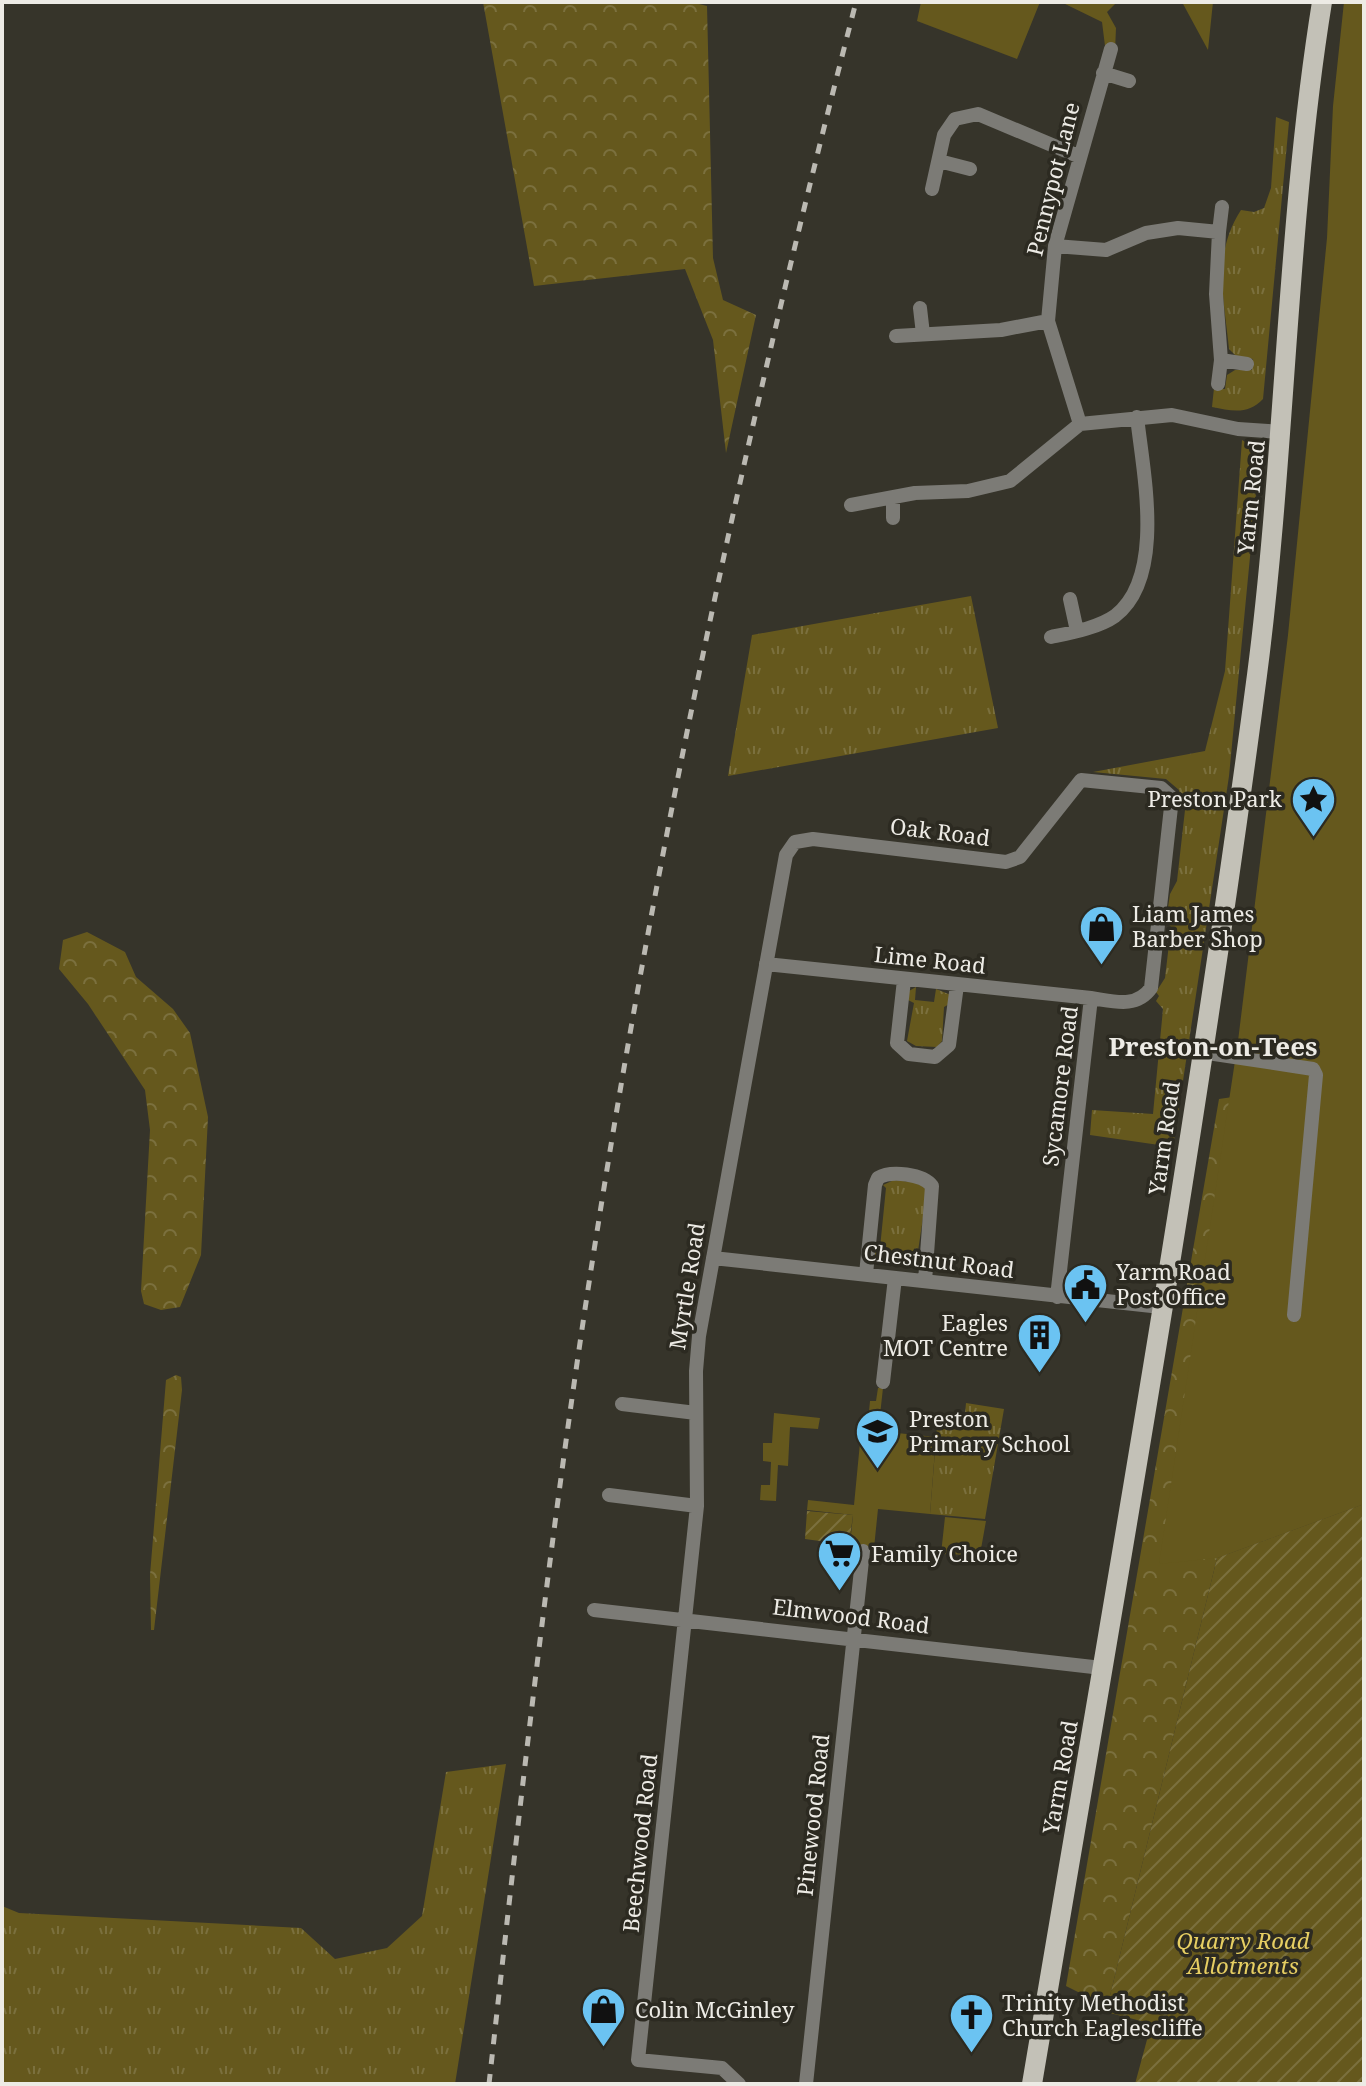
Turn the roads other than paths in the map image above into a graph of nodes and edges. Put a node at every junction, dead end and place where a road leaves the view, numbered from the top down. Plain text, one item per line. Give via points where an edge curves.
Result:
1 (1322, 2) edge
2 (1111, 49) dead end
3 (1103, 73) junction
4 (1129, 81) dead end
5 (1078, 156) junction
6 (939, 161) junction
7 (970, 169) dead end
8 (932, 189) dead end
9 (1222, 207) dead end
10 (1219, 232) junction
11 (1055, 246) junction
12 (920, 308) dead end
13 (1048, 321) junction
14 (923, 334) junction
15 (896, 336) dead end
16 (1221, 360) junction
17 (1247, 364) dead end
18 (1218, 384) dead end
19 (1137, 417) junction
20 (1080, 424) junction
21 (1281, 432) junction
22 (893, 497) junction
23 (851, 505) dead end
24 (893, 518) dead end
25 (1070, 599) dead end
26 (1077, 631) junction
27 (1051, 637) dead end
28 (1167, 792) joint
29 (766, 964) junction
30 (904, 980) junction
31 (957, 985) junction
32 (1091, 998) junction
33 (1201, 1052) junction
34 (713, 1258) junction
35 (866, 1274) junction
36 (895, 1278) junction
37 (925, 1281) junction
38 (1057, 1297) junction
39 (1161, 1307) junction
40 (1294, 1315) dead end
41 (883, 1382) dead end
42 (622, 1404) dead end
43 (696, 1413) junction
44 (609, 1495) dead end
45 (697, 1506) junction
46 (863, 1551) dead end
47 (594, 1610) dead end
48 (686, 1619) junction
49 (855, 1639) junction
50 (1102, 1668) junction
51 (739, 2084) edge
52 (806, 2084) edge
53 (1032, 2084) edge

1 - 21 main road, Yarm Road via 1298,206
2 - 3 street, Pennypot Lane
3 - 4 street
3 - 5 street, Pennypot Lane
5 - 6 street via 978,114 955,119 944,135
5 - 11 street, Pennypot Lane
6 - 7 street
6 - 8 street
9 - 10 street
10 - 11 street via 1178,228 1146,233 1106,250
10 - 16 street
11 - 13 street, Pennypot Lane
12 - 14 street
13 - 14 street via 1001,330
13 - 20 street, Pennypot Lane
14 - 15 street
16 - 17 street
16 - 18 street
19 - 20 street
19 - 21 street via 1172,415
19 - 26 street via 1147,503 1146,549 1137,589 1114,616
20 - 22 street via 1010,481 968,491
21 - 33 main road, Yarm Road via 1257,674
22 - 23 street
22 - 24 street
25 - 26 street
26 - 27 street
28 - 29 street, Oak Road via 1081,780 1020,857 1006,862 813,839 795,842 786,855
28 - 32 street, Sycamore Road via 1173,804 1151,988 1133,1002
29 - 30 street, Lime Road
29 - 34 street, Myrtle Road
30 - 31 street, Lime Road
30 - 31 street via 897,1043 909,1054 935,1057 949,1045
31 - 32 street, Lime Road
32 - 38 street, Sycamore Road
33 - 39 main road, Yarm Road
33 - 40 street via 1313,1069 1316,1075
34 - 35 street, Chestnut Road
34 - 43 street, Myrtle Road via 696,1366
35 - 36 street, Chestnut Road
35 - 37 street via 878,1178 924,1178 932,1186
36 - 37 street, Chestnut Road
36 - 41 street
37 - 38 street, Chestnut Road
38 - 39 street, Chestnut Road
39 - 50 main road, Yarm Road
42 - 43 street
43 - 45 street, Myrtle Road
44 - 45 street
45 - 48 street, Myrtle Road
46 - 49 street, Pinewood Road
47 - 48 street, Elmwood Road
48 - 49 street, Elmwood Road
48 - 51 street, Beechwood Road via 638,2060 722,2068
49 - 50 street, Elmwood Road
49 - 52 street, Pinewood Road
50 - 53 main road, Yarm Road

